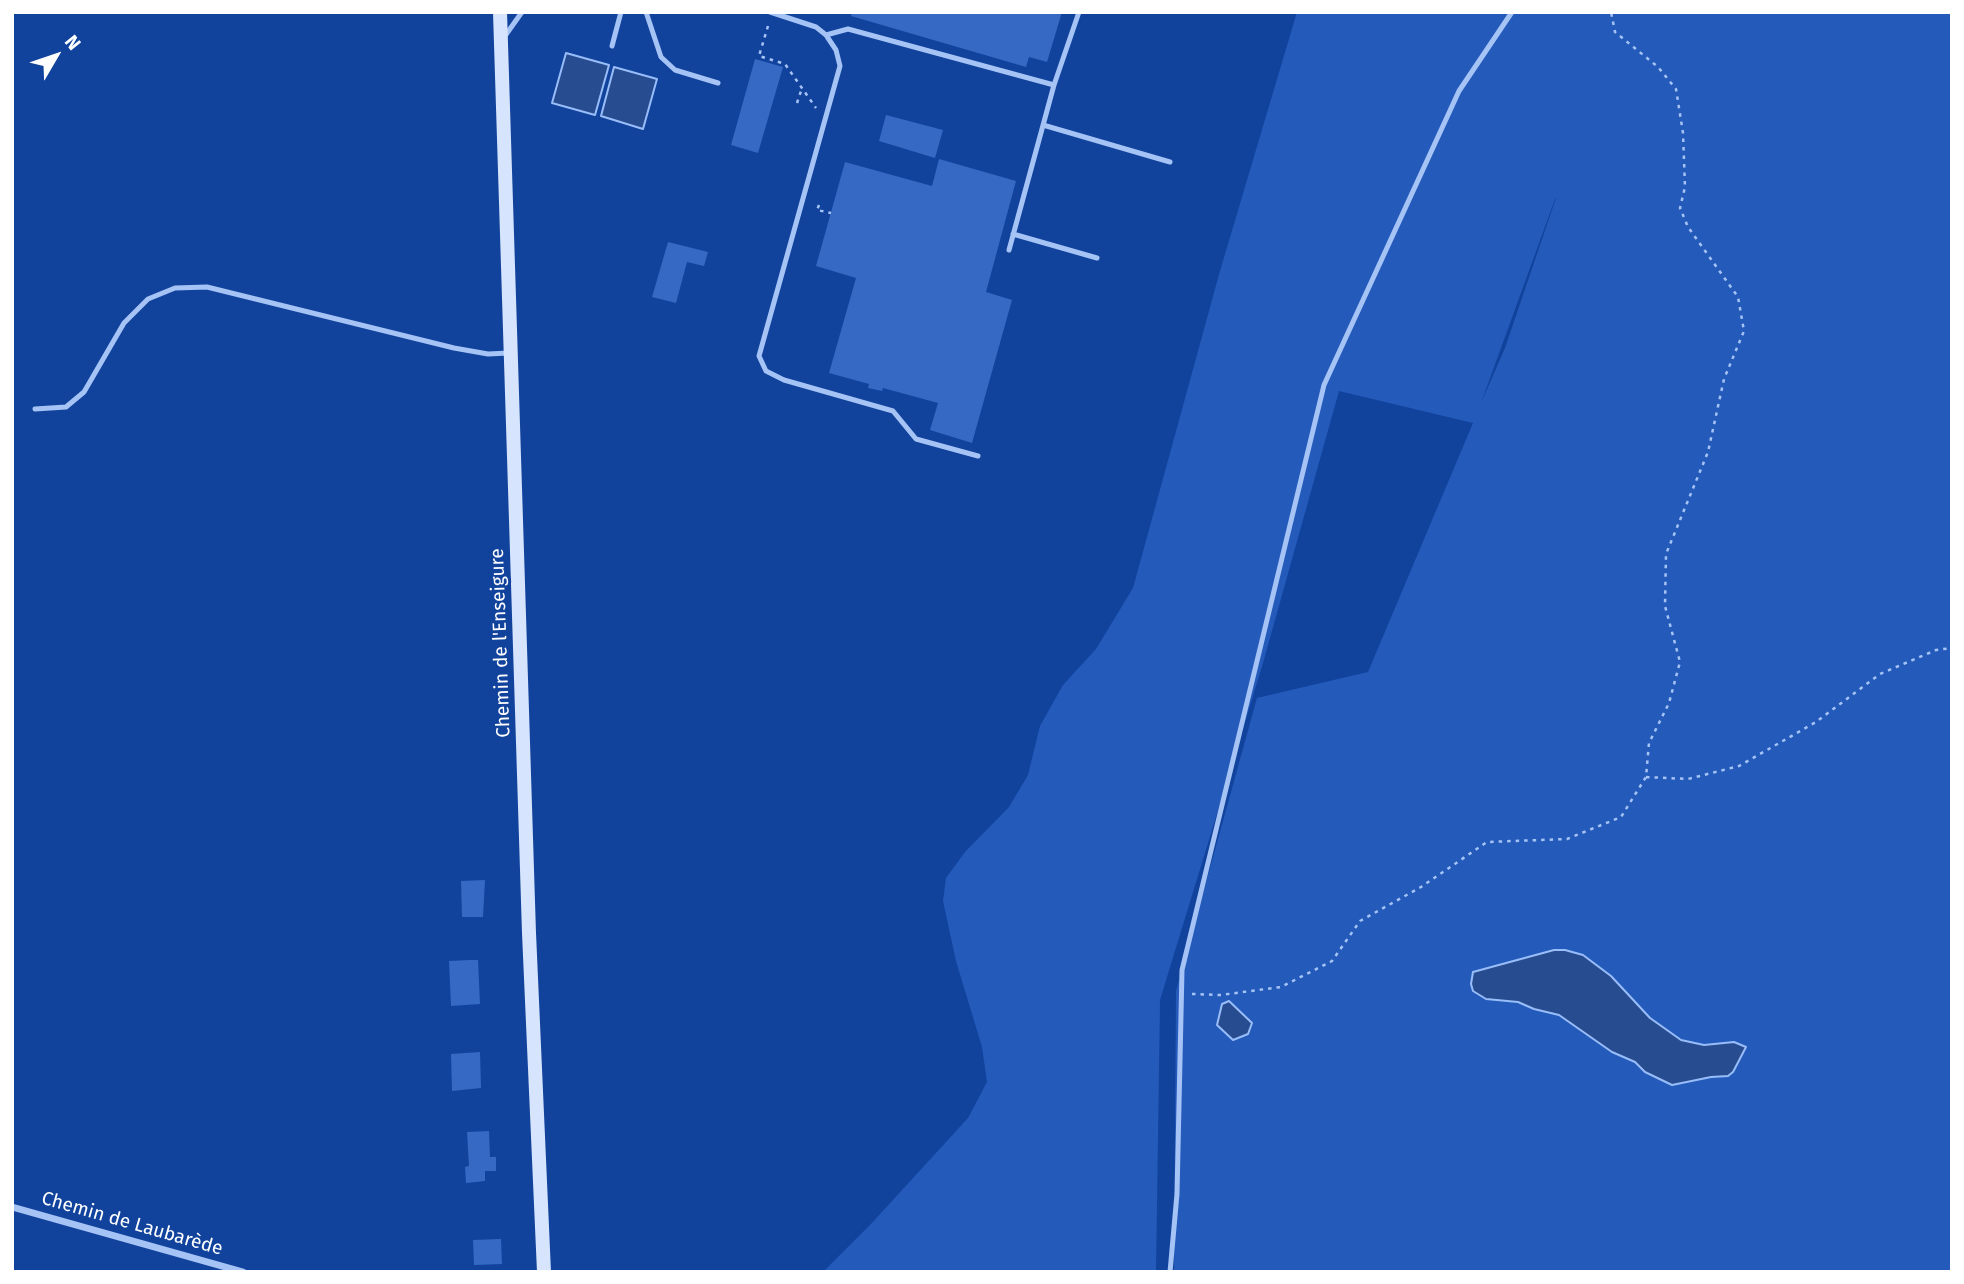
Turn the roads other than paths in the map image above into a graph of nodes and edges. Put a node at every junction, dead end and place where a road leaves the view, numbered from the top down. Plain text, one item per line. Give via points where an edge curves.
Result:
1 (500, 12) edge
2 (522, 12) edge
3 (621, 12) edge
4 (646, 12) edge
5 (770, 12) edge
6 (1079, 12) edge
7 (1512, 12) edge
8 (826, 35) junction
9 (501, 41) junction
10 (612, 46) dead end
11 (718, 83) dead end
12 (1054, 85) junction
13 (1043, 125) junction
14 (1170, 162) dead end
15 (1013, 234) junction
16 (1009, 250) dead end
17 (1097, 258) dead end
18 (512, 353) junction
19 (35, 409) dead end
20 (978, 456) dead end
21 (12, 1207) edge
22 (243, 1272) edge
23 (544, 1272) edge
24 (1170, 1272) edge

1 - 9 street, Chemin de l'Enseigure
2 - 9 lane
3 - 10 lane
4 - 11 lane via 661,57 675,70
5 - 8 lane via 816,27
6 - 12 lane
7 - 24 lane via 1459,91 1324,385 1182,970 1177,1194
8 - 12 lane via 848,29
8 - 20 lane via 840,66 759,356 766,371 783,380 893,411 916,439
9 - 18 street, Chemin de l'Enseigure
12 - 13 lane
13 - 14 lane
13 - 15 lane
15 - 16 lane
15 - 17 lane
18 - 19 lane via 454,348 207,287 175,288 148,299 124,323 85,392 66,407
18 - 23 street, Chemin de l'Enseigure via 528,919
21 - 22 street, Chemin de Laubarède

